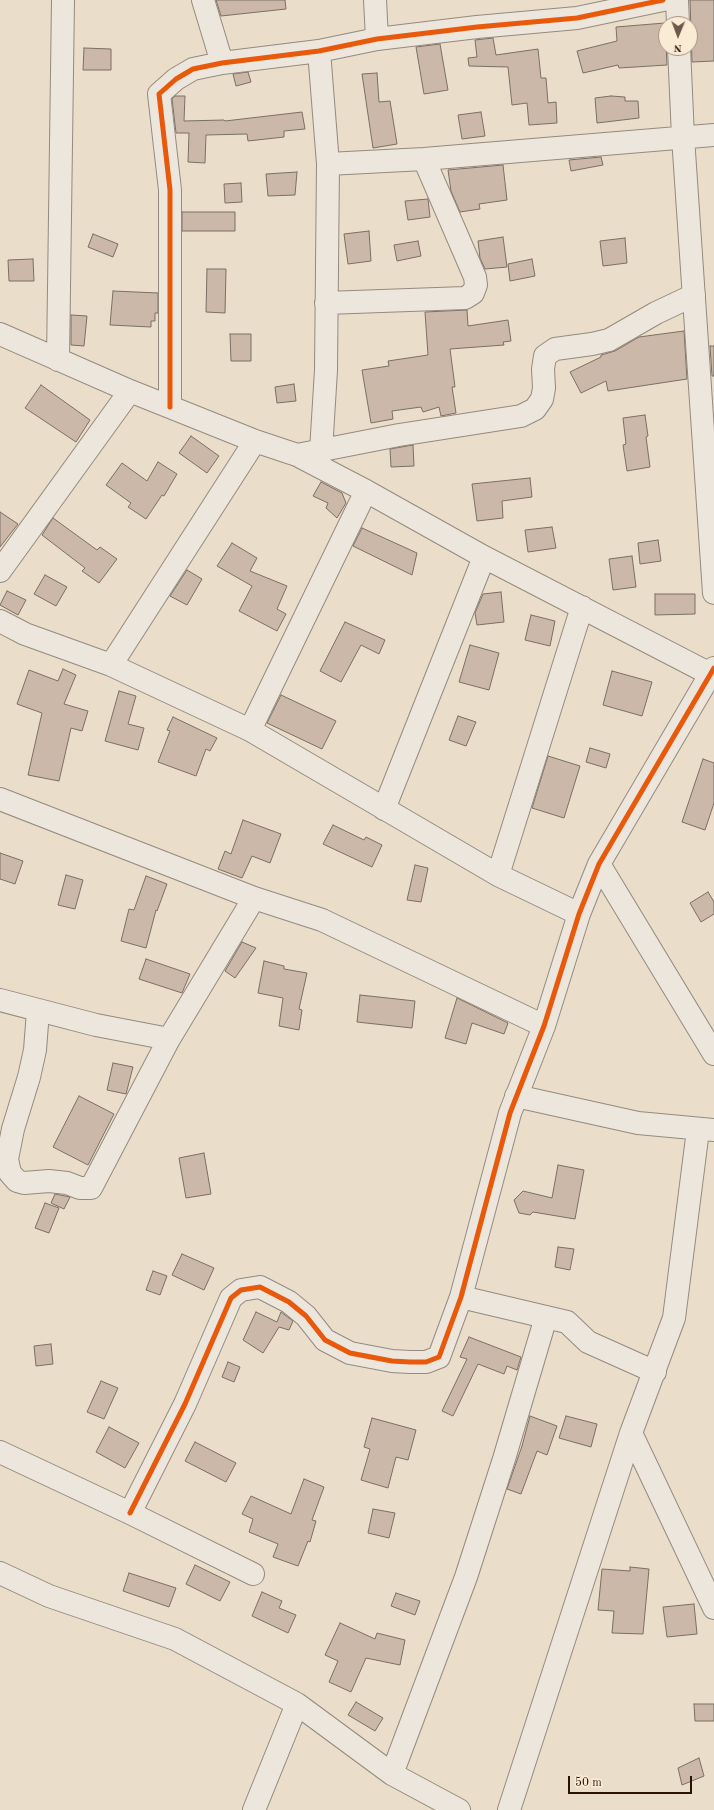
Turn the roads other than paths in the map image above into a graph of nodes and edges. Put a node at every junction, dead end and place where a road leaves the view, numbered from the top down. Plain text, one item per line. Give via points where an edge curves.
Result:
1 (63, 0) edge
2 (203, 0) edge
3 (376, 0) edge
4 (663, 0) edge
5 (677, 0) edge
6 (577, 9) edge
7 (678, 16) edge
8 (377, 39) junction
9 (319, 51) junction
10 (679, 56) edge
11 (222, 63) junction
12 (714, 135) edge
13 (683, 137) junction
14 (424, 159) junction
15 (328, 164) junction
16 (694, 295) junction
17 (326, 302) junction
18 (0, 334) edge
19 (58, 360) junction
20 (130, 391) junction
21 (170, 407) junction
22 (255, 441) junction
23 (321, 450) junction
24 (298, 455) junction
25 (366, 491) junction
26 (484, 557) junction
27 (0, 571) edge
28 (714, 593) edge
29 (582, 607) junction
30 (0, 621) edge
31 (111, 665) junction
32 (713, 672) edge
33 (250, 730) junction
34 (0, 799) edge
35 (384, 809) junction
36 (599, 864) junction
37 (498, 875) junction
38 (254, 898) junction
39 (579, 914) junction
40 (0, 1000) edge
41 (38, 1011) junction
42 (544, 1026) junction
43 (169, 1039) junction
44 (714, 1054) edge
45 (516, 1096) junction
46 (706, 1130) edge
47 (461, 1297) junction
48 (546, 1317) junction
49 (655, 1372) junction
50 (631, 1433) junction
51 (0, 1452) edge
52 (130, 1513) junction
53 (0, 1573) edge
54 (253, 1574) dead end
55 (714, 1608) edge
56 (297, 1704) junction
57 (392, 1774) junction
58 (254, 1810) edge
59 (459, 1810) edge
60 (509, 1810) edge

1 - 19 street
2 - 11 street
3 - 8 street
4 - 6 street
5 - 7 street
6 - 8 street via 477,27
8 - 9 street
9 - 11 street
9 - 15 street
10 - 13 street
11 - 21 street via 193,69 176,79 159,94 170,190
12 - 13 street
13 - 14 street
13 - 16 street
14 - 15 street
14 - 17 street via 475,277 473,293 465,298
15 - 17 street
16 - 23 street via 609,340 555,349 545,356 542,399 534,409 521,416
16 - 28 street
17 - 23 street via 326,370
18 - 19 street
19 - 20 street
20 - 21 street
20 - 27 street
21 - 22 street
22 - 24 street
22 - 31 street
23 - 24 street
24 - 25 street
25 - 26 street
25 - 33 street
26 - 29 street
26 - 35 street
29 - 32 street
29 - 37 street
30 - 31 street via 26,634
31 - 33 street
32 - 36 street
33 - 35 street
34 - 38 street
35 - 37 street
36 - 39 street
36 - 44 street
37 - 39 street
38 - 42 street via 322,920
38 - 43 street
39 - 42 street
40 - 41 street
41 - 43 street
41 - 43 street via 35,1050 7,1159 10,1173 24,1184 49,1181 90,1188
42 - 45 street
45 - 46 street via 631,1122
45 - 47 street
46 - 49 street via 674,1318
47 - 48 street
47 - 52 street via 439,1357 426,1362 410,1362 350,1353 325,1340 306,1316 289,1302 260,1287 241,1290 231,1298 185,1404
48 - 49 street via 566,1322 588,1342
48 - 57 street via 466,1577
49 - 50 street
50 - 55 street
50 - 60 street
51 - 52 street
52 - 54 street
53 - 56 street via 49,1596 175,1639
56 - 57 street
56 - 58 street
57 - 59 street

